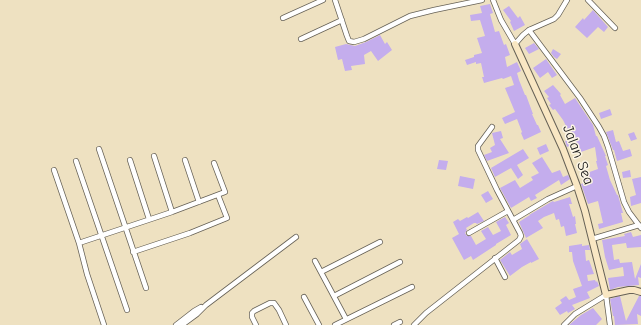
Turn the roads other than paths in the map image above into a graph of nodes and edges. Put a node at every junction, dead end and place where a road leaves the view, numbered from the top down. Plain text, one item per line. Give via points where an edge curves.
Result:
1 (323, 0) edge
2 (335, 0) edge
3 (482, 0) edge
4 (493, 0) edge
5 (567, 0) edge
6 (588, 0) edge
7 (283, 18) dead end
8 (342, 20) junction
9 (614, 28) dead end
10 (529, 30) junction
11 (301, 39) dead end
12 (515, 44) junction
13 (492, 127) dead end
14 (99, 149) dead end
15 (154, 156) dead end
16 (130, 160) dead end
17 (185, 160) dead end
18 (76, 162) dead end
19 (214, 163) dead end
20 (54, 170) dead end
21 (577, 186) junction
22 (218, 195) junction
23 (198, 202) junction
24 (508, 211) junction
25 (172, 212) junction
26 (149, 219) junction
27 (513, 220) junction
28 (640, 226) edge
29 (125, 228) junction
30 (469, 233) dead end
31 (102, 236) junction
32 (296, 237) dead end
33 (592, 239) junction
34 (380, 242) dead end
35 (79, 243) junction
36 (133, 252) junction
37 (495, 258) junction
38 (315, 260) dead end
39 (400, 262) dead end
40 (321, 272) junction
41 (506, 277) dead end
42 (412, 287) dead end
43 (146, 288) dead end
44 (641, 292) edge
45 (606, 295) junction
46 (334, 296) junction
47 (304, 298) dead end
48 (206, 305) junction
49 (127, 310) dead end
50 (346, 319) junction
51 (400, 322) dead end
52 (609, 324) edge
53 (104, 325) edge
54 (176, 325) edge
55 (182, 325) edge
56 (256, 325) edge
57 (286, 325) edge
58 (319, 325) edge
59 (335, 325) edge
60 (394, 325) edge
61 (414, 325) edge
62 (564, 325) edge

1 - 7 street
2 - 8 street
3 - 8 street via 410,16 354,42 349,41
4 - 12 street, Jalan Sea
5 - 10 street via 558,16
6 - 9 street
8 - 11 street
10 - 12 street
10 - 28 street via 599,127 608,147 624,202
12 - 21 street, Jalan Sea via 561,143
13 - 24 street via 477,148
14 - 29 street
15 - 25 street
16 - 26 street
17 - 23 street
18 - 31 street
19 - 22 street via 225,192
20 - 35 street
21 - 27 street via 548,199
21 - 33 street, Jalan Sea
22 - 23 street
22 - 36 street via 227,218
23 - 25 street
24 - 27 street
24 - 30 street
25 - 26 street
26 - 29 street
27 - 37 street via 520,233 519,240
28 - 33 street
29 - 31 street
29 - 36 street
31 - 35 street
31 - 49 street
32 - 48 street
33 - 45 street, Jalan Sea
34 - 40 street
35 - 53 street
36 - 43 street
37 - 41 street
37 - 61 street via 426,312
38 - 40 street
39 - 46 street
40 - 46 street
42 - 50 street
44 - 45 street via 630,290
45 - 52 street
45 - 62 street via 574,314
46 - 50 street
47 - 58 street
48 - 54 street
48 - 55 street
50 - 59 street
51 - 60 street
56 - 57 street via 252,314 270,303 274,303

